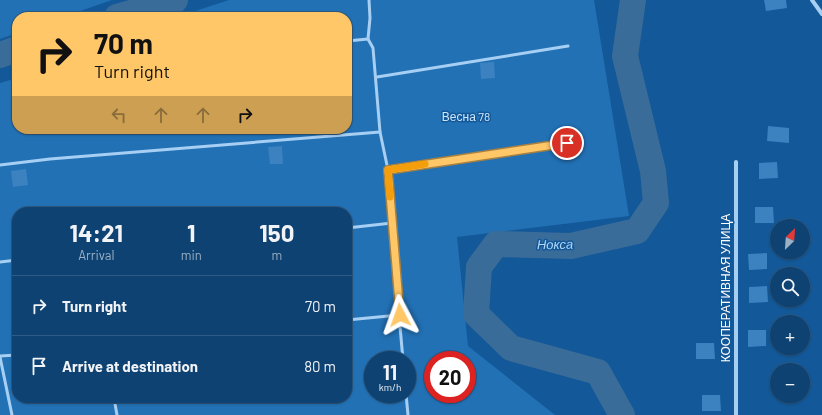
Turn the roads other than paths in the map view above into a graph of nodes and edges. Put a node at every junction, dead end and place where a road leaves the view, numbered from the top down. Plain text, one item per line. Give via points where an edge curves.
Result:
1 (369, 0) edge
2 (812, 0) edge
3 (822, 14) edge
4 (368, 39) junction
5 (352, 41) edge
6 (568, 46) dead end
7 (377, 77) junction
8 (380, 132) junction
9 (567, 143) dead end
10 (736, 162) dead end
11 (0, 165) edge
12 (388, 170) junction
13 (392, 223) junction
14 (352, 227) edge
15 (12, 261) edge
16 (0, 262) edge
17 (400, 315) junction
18 (352, 320) edge
19 (402, 351) edge
20 (12, 356) edge
21 (0, 357) edge
22 (115, 403) edge
23 (407, 403) edge
24 (12, 415) edge
25 (117, 415) edge
26 (408, 415) edge
27 (736, 415) edge

1 - 4 lane
2 - 3 street
4 - 5 lane
4 - 7 lane via 373,48
6 - 7 lane
7 - 8 lane
8 - 11 lane
8 - 12 lane
9 - 12 lane
10 - 27 street, КООПЕРАТИВНАЯ УЛИЦА
12 - 13 lane
13 - 14 lane
13 - 17 lane
15 - 16 lane
17 - 18 lane
17 - 19 lane
20 - 21 lane
21 - 24 lane
22 - 25 lane
23 - 26 lane

